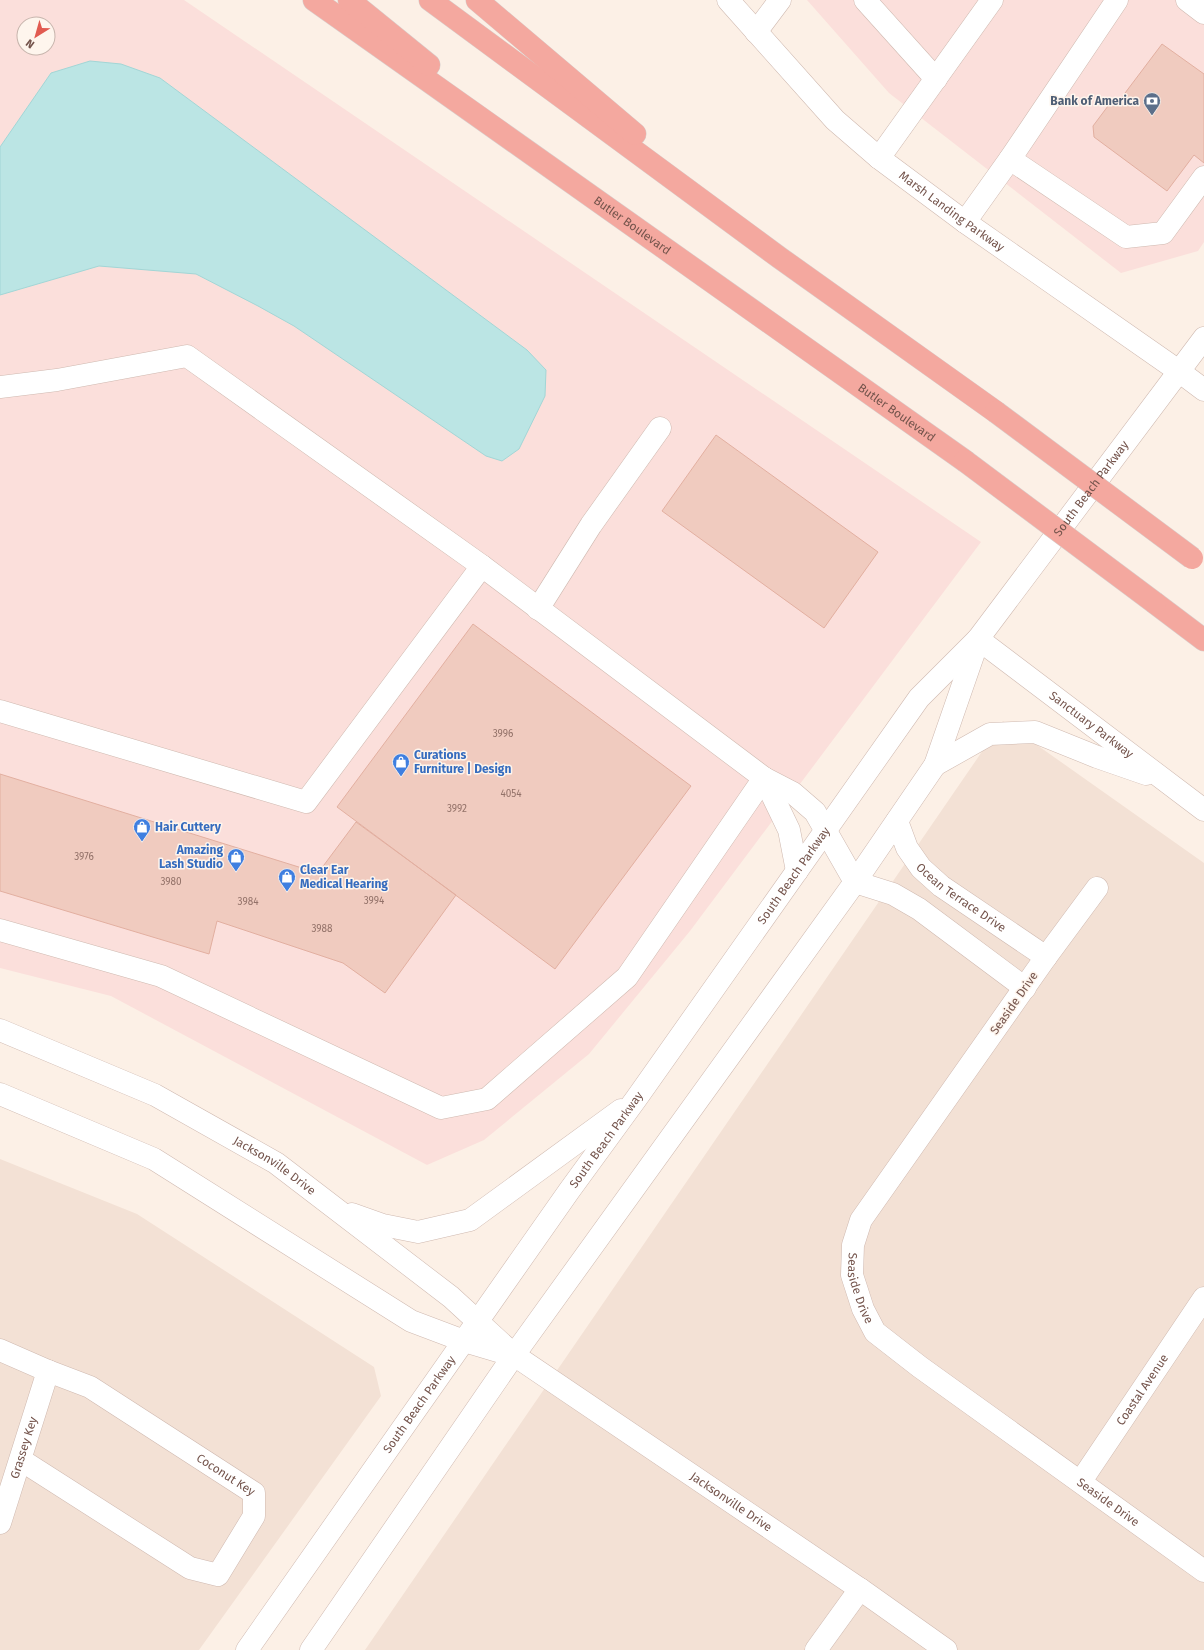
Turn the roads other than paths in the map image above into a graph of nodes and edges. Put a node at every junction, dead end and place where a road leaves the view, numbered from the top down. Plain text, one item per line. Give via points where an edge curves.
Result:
1 (314, 0) edge
2 (349, 0) edge
3 (430, 0) edge
4 (477, 0) edge
5 (728, 0) edge
6 (780, 0) edge
7 (865, 0) edge
8 (992, 0) edge
9 (1117, 0) edge
10 (1187, 0) edge
11 (1204, 13) edge
12 (756, 32) junction
13 (936, 79) junction
14 (879, 158) junction
15 (1010, 158) junction
16 (1204, 177) edge
17 (585, 191) junction
18 (965, 222) junction
19 (780, 258) junction
20 (1204, 338) edge
21 (1180, 372) junction
22 (0, 387) edge
23 (1204, 390) edge
24 (660, 428) dead end
25 (1198, 562) edge
26 (482, 566) junction
27 (538, 609) junction
28 (978, 639) junction
29 (1204, 640) edge
30 (0, 711) edge
31 (935, 764) junction
32 (764, 778) junction
33 (1165, 780) junction
34 (1204, 810) edge
35 (897, 821) junction
36 (825, 831) junction
37 (797, 871) junction
38 (855, 882) junction
39 (1097, 888) dead end
40 (0, 930) edge
41 (1046, 957) junction
42 (1025, 988) junction
43 (0, 1030) edge
44 (0, 1094) edge
45 (636, 1099) junction
46 (337, 1209) junction
47 (1204, 1298) edge
48 (478, 1321) junction
49 (464, 1341) junction
50 (0, 1350) edge
51 (514, 1355) junction
52 (48, 1371) junction
53 (21, 1460) junction
54 (1081, 1481) junction
55 (0, 1523) edge
56 (1204, 1571) edge
57 (860, 1589) junction
58 (247, 1650) edge
59 (311, 1650) edge
60 (816, 1650) edge
61 (946, 1650) edge

1 - 17 highway
2 - 17 highway
3 - 19 highway
4 - 19 highway
5 - 12 street, Marsh Landing Parkway
6 - 12 street
7 - 13 street
8 - 13 street
9 - 15 street
10 - 11 street
12 - 14 street, Marsh Landing Parkway via 835,120
13 - 14 street
14 - 18 street, Marsh Landing Parkway
15 - 16 street via 1126,237 1163,233
15 - 18 street
17 - 29 highway, Butler Boulevard, bridge via 965,461
18 - 21 street, Marsh Landing Parkway
19 - 25 highway, bridge via 996,412
20 - 21 street, South Beach Parkway
21 - 23 street, Marsh Landing Parkway
21 - 28 street, South Beach Parkway
22 - 26 street via 57,380 187,356
24 - 27 street via 591,525
26 - 27 street
26 - 30 street via 306,802
27 - 32 street
28 - 31 street, South Beach Parkway
28 - 33 street, Sanctuary Parkway
28 - 36 street, South Beach Parkway via 919,698
31 - 33 street via 990,734 1035,732
31 - 35 street, South Beach Parkway
32 - 36 street via 793,793 815,812
32 - 37 street via 789,830
32 - 40 street via 627,977 487,1099 441,1108 161,976
33 - 34 street, Sanctuary Parkway
35 - 38 street, South Beach Parkway
35 - 41 street, Ocean Terrace Drive via 907,848 921,868 941,886
36 - 37 street, South Beach Parkway
36 - 38 street
37 - 45 street, South Beach Parkway
38 - 42 street via 893,894 919,909
38 - 51 street, South Beach Parkway
39 - 41 street, Seaside Drive
41 - 42 street, Seaside Drive
42 - 54 street, Seaside Drive via 862,1220 853,1245 852,1275 863,1309 875,1332
43 - 46 street, Jacksonville Drive via 155,1095 276,1163
44 - 49 street, Jacksonville Drive via 154,1159 411,1321
45 - 46 street via 470,1220 418,1232 383,1225
45 - 48 street, South Beach Parkway
46 - 48 street, Jacksonville Drive
47 - 54 street, Coastal Avenue
48 - 49 street, South Beach Parkway
48 - 51 street, Jacksonville Drive
49 - 51 street, Jacksonville Drive
49 - 58 street, South Beach Parkway
50 - 52 street, Coconut Key
51 - 57 street, Jacksonville Drive
51 - 59 street, South Beach Parkway
52 - 53 street, Grassey Key
52 - 53 street, Coconut Key via 90,1387 254,1492 254,1516 218,1575 190,1568
53 - 55 street, Grassey Key
54 - 56 street, Seaside Drive
57 - 60 street
57 - 61 street, Jacksonville Drive

